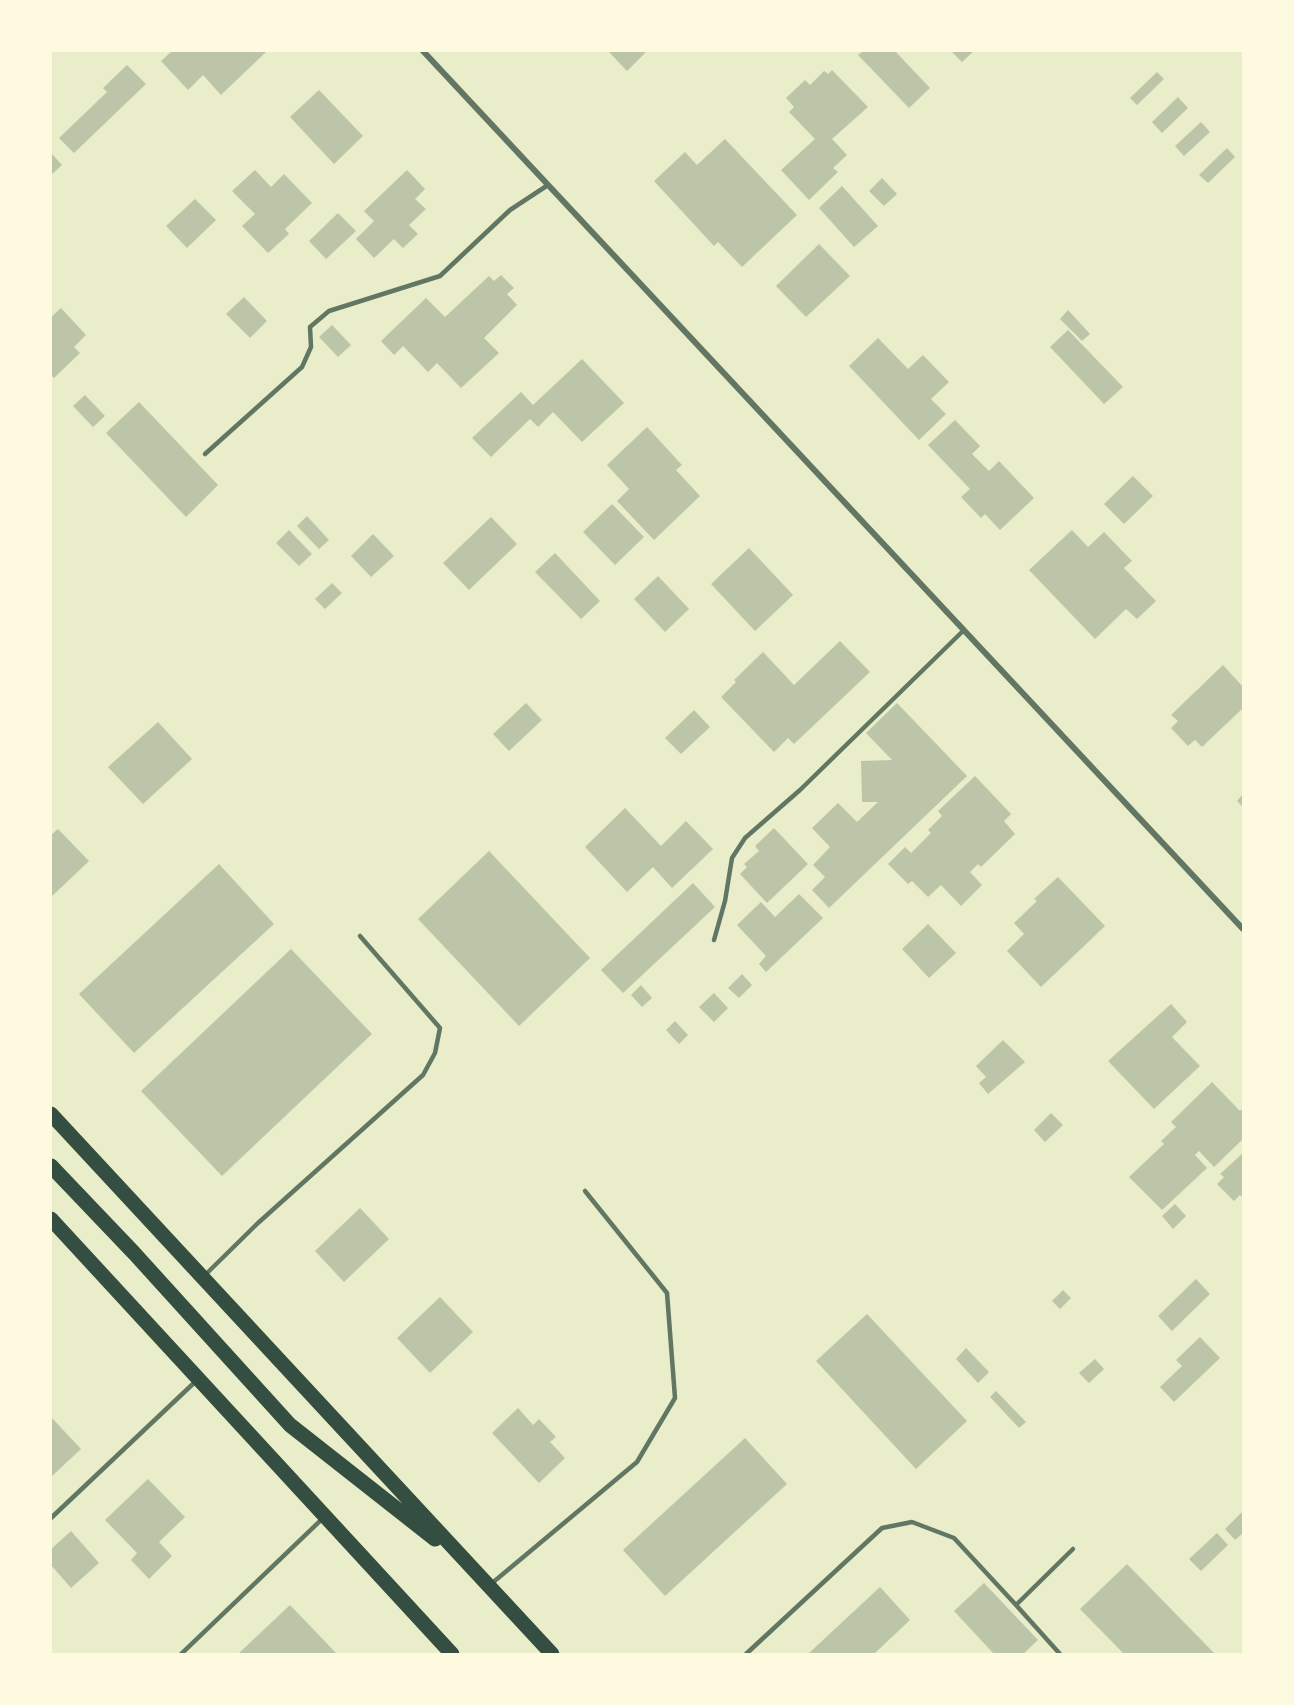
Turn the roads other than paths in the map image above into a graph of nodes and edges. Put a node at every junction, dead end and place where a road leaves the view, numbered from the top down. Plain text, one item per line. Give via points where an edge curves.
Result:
1 (423, 51) edge
2 (548, 185) junction
3 (205, 454) dead end
4 (964, 630) junction
5 (1243, 929) edge
6 (360, 936) dead end
7 (714, 940) dead end
8 (51, 1114) edge
9 (51, 1166) edge
10 (585, 1191) dead end
11 (51, 1220) edge
12 (202, 1277) junction
13 (198, 1379) junction
14 (325, 1516) junction
15 (51, 1518) edge
16 (1072, 1549) dead end
17 (475, 1571) junction
18 (489, 1586) junction
19 (1016, 1605) junction
20 (181, 1654) edge
21 (452, 1654) edge
22 (552, 1654) edge
23 (746, 1654) edge
24 (1060, 1654) edge

1 - 2 street
2 - 3 lane via 510,210 440,276 329,312 310,327 311,347 302,367
2 - 4 street
4 - 5 street
4 - 7 lane via 800,790 745,838 732,858
6 - 12 lane via 440,1028 435,1053 423,1075
8 - 12 main road
9 - 17 main road via 290,1425
10 - 18 lane via 667,1293 675,1398 637,1462
11 - 13 main road
12 - 17 main road
13 - 14 main road
13 - 15 lane
14 - 20 lane
14 - 21 main road
16 - 19 lane
17 - 18 main road
18 - 22 main road
19 - 23 lane via 954,1538 912,1522 882,1528
19 - 24 lane

